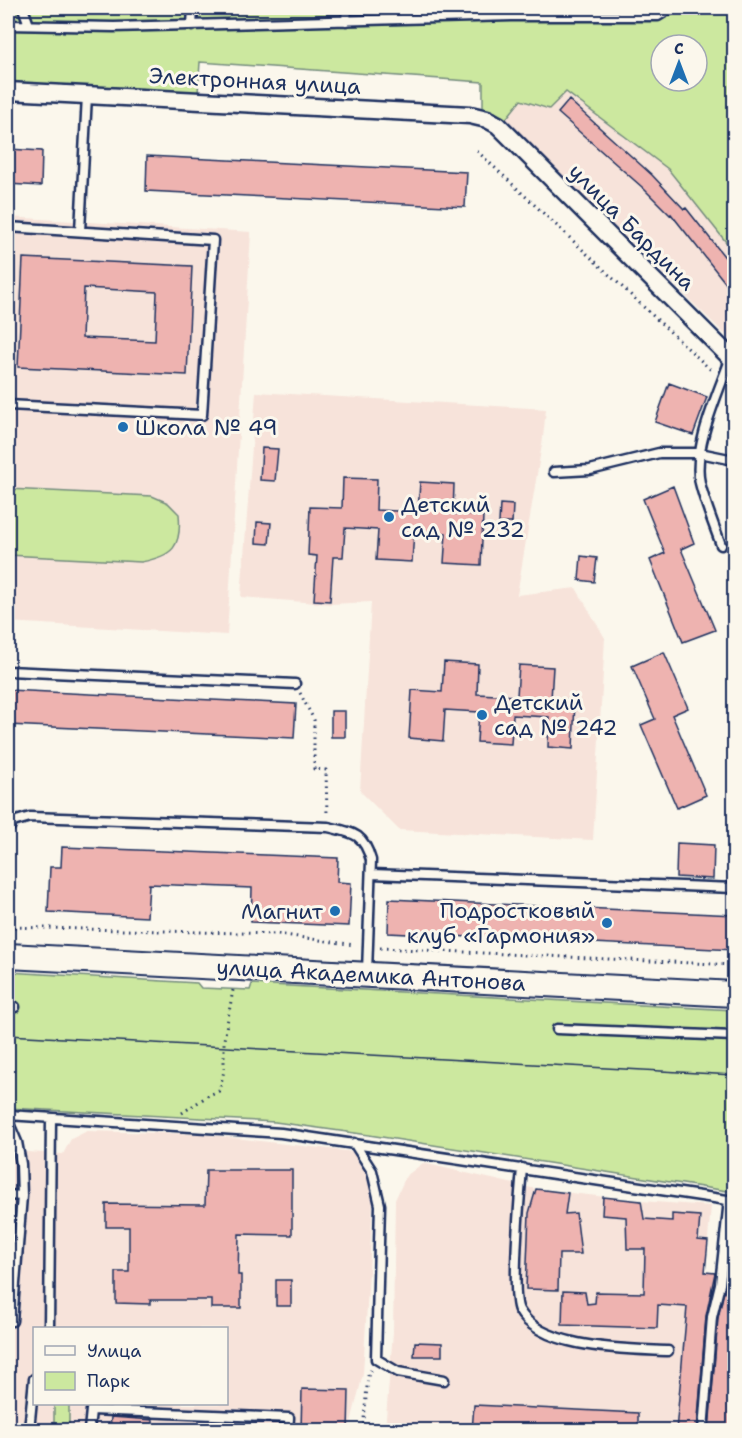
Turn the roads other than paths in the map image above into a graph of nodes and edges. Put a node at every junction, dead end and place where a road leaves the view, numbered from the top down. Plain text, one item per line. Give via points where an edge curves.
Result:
1 (23, 8) edge
2 (193, 8) edge
3 (347, 8) edge
4 (671, 8) edge
5 (512, 12) edge
6 (346, 21) junction
7 (8, 25) edge
8 (29, 25) junction
9 (192, 26) junction
10 (8, 91) edge
11 (87, 95) junction
12 (498, 125) joint
13 (8, 227) edge
14 (80, 231) junction
15 (733, 359) edge
16 (8, 405) edge
17 (700, 453) junction
18 (735, 460) edge
19 (554, 471) dead end
20 (721, 545) dead end
21 (8, 671) edge
22 (295, 684) road end
23 (8, 830) edge
24 (372, 874) junction
25 (735, 888) edge
26 (8, 956) edge
27 (367, 975) junction
28 (735, 994) edge
29 (557, 1029) dead end
30 (735, 1036) edge
31 (8, 1115) edge
32 (51, 1118) junction
33 (8, 1121) edge
34 (354, 1143) junction
35 (522, 1168) junction
36 (8, 1195) edge
37 (22, 1196) junction
38 (732, 1201) edge
39 (8, 1320) edge
40 (49, 1327) edge
41 (668, 1351) dead end
42 (444, 1380) dead end
43 (33, 1389) edge
44 (29, 1431) edge
45 (89, 1431) edge
46 (288, 1431) edge
47 (703, 1431) edge

1 - 8 lane
2 - 9 lane
3 - 6 lane
4 - 5 lane via 658,16
5 - 6 lane
6 - 9 lane
7 - 8 lane
8 - 9 lane
10 - 11 street, Электронная улица
11 - 12 street, Электронная улица via 470,115
11 - 14 lane
12 - 15 street, улица Бардина
13 - 14 lane
14 - 16 lane via 213,240 202,414
15 - 17 lane
17 - 18 lane
17 - 19 lane via 659,453 590,470
17 - 20 lane via 700,482
21 - 22 lane
23 - 24 lane via 13,822 30,817 328,827 355,833 367,845
24 - 25 lane
24 - 27 lane
26 - 27 main road, улица Академика Антонова
27 - 28 main road, улица Академика Антонова
29 - 30 lane
31 - 32 lane
32 - 34 lane via 281,1133
32 - 40 lane
33 - 37 lane via 17,1142
34 - 35 lane
34 - 42 lane via 372,1171 380,1205 376,1359 398,1372
35 - 38 lane
35 - 41 lane via 516,1279 518,1308 531,1325 597,1347
36 - 37 lane
37 - 39 lane via 12,1321
38 - 47 lane via 712,1317
43 - 44 lane
45 - 46 lane via 91,1410 289,1418

